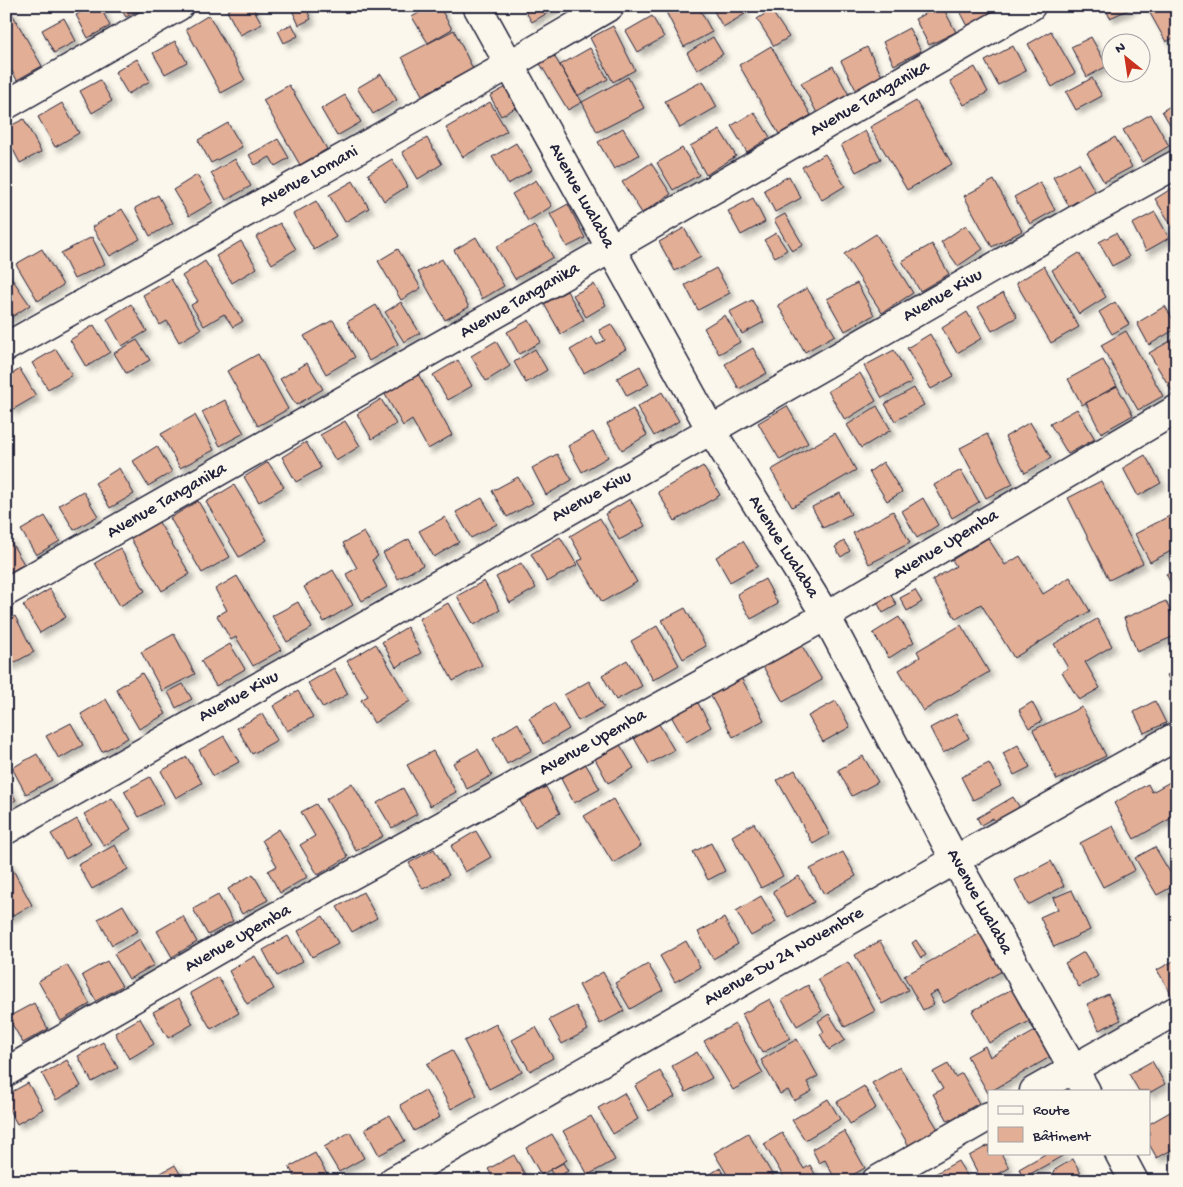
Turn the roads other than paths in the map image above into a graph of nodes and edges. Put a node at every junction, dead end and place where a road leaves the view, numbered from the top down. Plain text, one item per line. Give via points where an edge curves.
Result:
1 (179, 6) edge
2 (476, 6) edge
3 (610, 6) edge
4 (1031, 6) edge
5 (510, 65) junction
6 (6, 105) edge
7 (1177, 164) edge
8 (610, 249) junction
9 (6, 347) edge
10 (1177, 409) edge
11 (711, 430) junction
12 (6, 592) edge
13 (826, 616) junction
14 (1177, 736) edge
15 (6, 830) edge
16 (955, 860) junction
17 (1177, 1010) edge
18 (6, 1072) edge
19 (1080, 1079) edge
20 (1038, 1090) edge
21 (988, 1117) edge
22 (1120, 1154) edge
23 (393, 1181) edge
24 (876, 1181) edge
25 (1134, 1181) edge

1 - 6 street
2 - 5 street, Avenue Lualaba
3 - 5 street, Avenue Lomani
4 - 8 street, Avenue Tanganika
5 - 8 street, Avenue Lualaba
5 - 9 street, Avenue Lomani
7 - 11 street, Avenue Kivu
8 - 11 street, Avenue Lualaba
8 - 12 street, Avenue Tanganika
10 - 13 street, Avenue Upemba
11 - 13 street, Avenue Lualaba
11 - 15 street, Avenue Kivu
13 - 16 street, Avenue Lualaba
13 - 18 street, Avenue Upemba via 264,923
14 - 16 street, Avenue Du 24 Novembre
16 - 19 street, Avenue Lualaba
16 - 23 street, Avenue Du 24 Novembre
17 - 19 street
19 - 20 street
21 - 24 street
22 - 25 street

